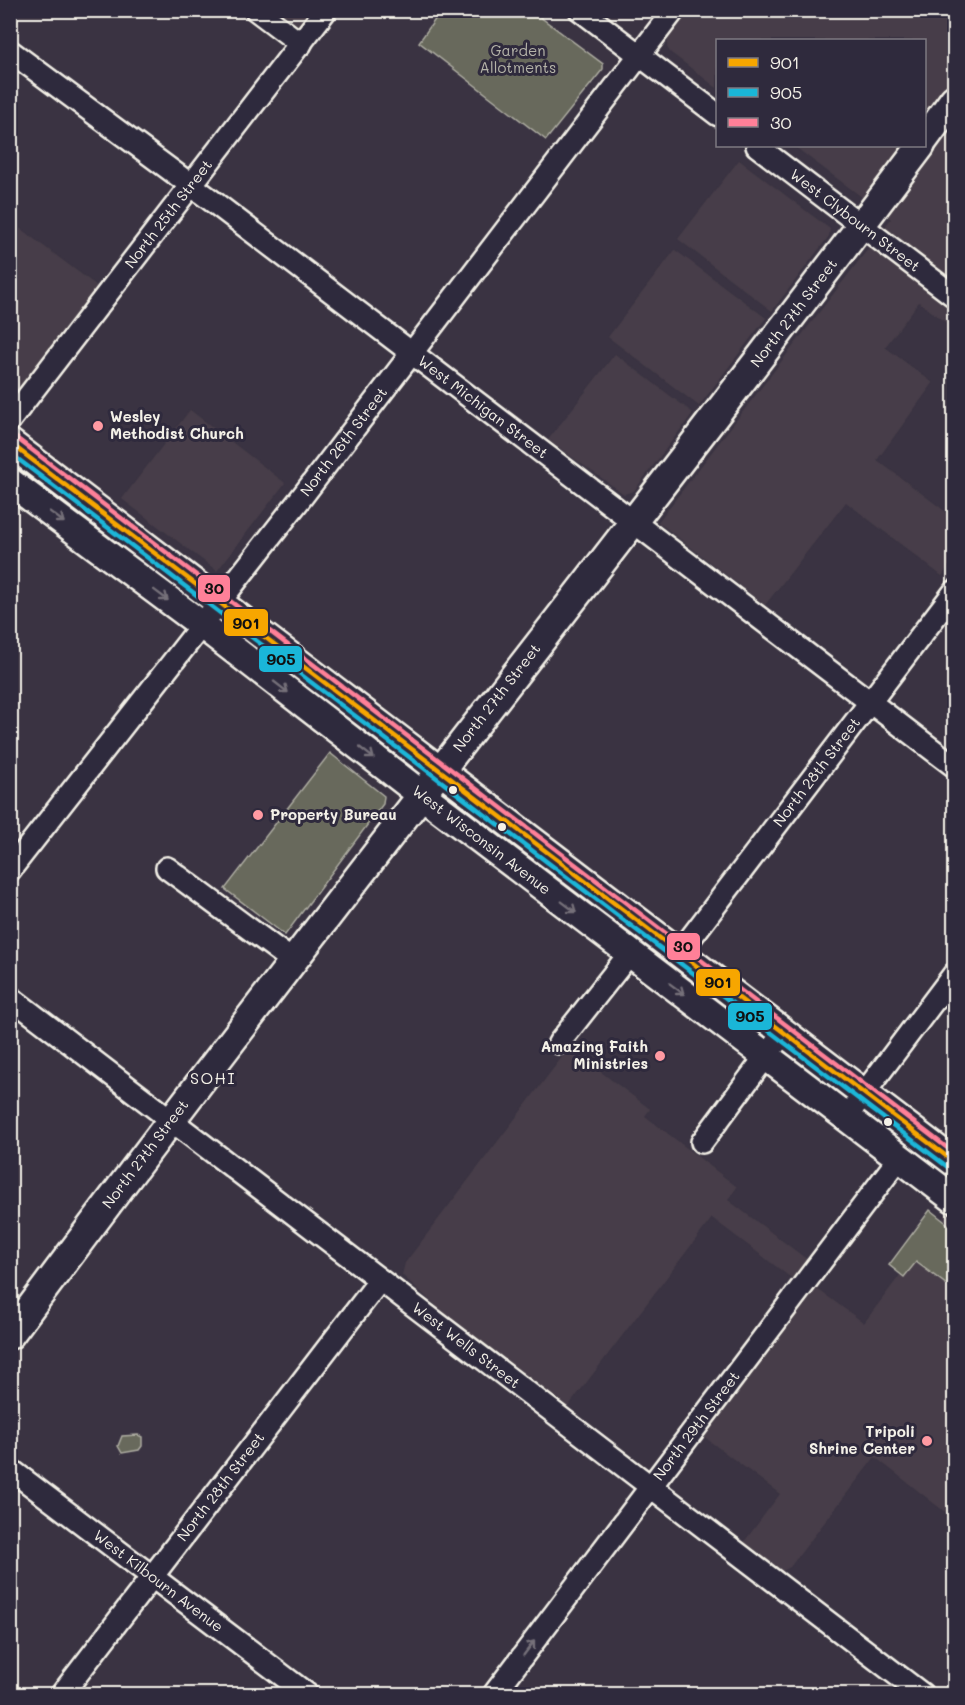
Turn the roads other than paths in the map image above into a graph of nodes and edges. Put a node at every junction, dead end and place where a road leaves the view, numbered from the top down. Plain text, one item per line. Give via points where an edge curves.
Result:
1 (256, 10) edge
2 (326, 10) edge
3 (580, 10) edge
4 (674, 10) edge
5 (301, 44) junction
6 (10, 51) edge
7 (640, 55) junction
8 (954, 99) edge
9 (716, 114) edge
10 (926, 137) edge
11 (758, 147) edge
12 (920, 147) edge
13 (191, 185) junction
14 (861, 225) junction
15 (954, 296) edge
16 (411, 354) junction
17 (10, 420) edge
18 (10, 443) edge
19 (10, 482) edge
20 (633, 522) junction
21 (954, 592) edge
22 (220, 602) junction
23 (202, 625) junction
24 (870, 702) junction
25 (954, 766) edge
26 (441, 771) junction
27 (422, 795) junction
28 (167, 868) dead end
29 (10, 870) edge
30 (606, 935) junction
31 (680, 952) junction
32 (630, 953) junction
33 (294, 962) junction
34 (954, 974) edge
35 (10, 998) edge
36 (784, 1032) junction
37 (559, 1043) dead end
38 (766, 1055) junction
39 (864, 1094) junction
40 (847, 1116) junction
41 (172, 1120) junction
42 (702, 1142) dead end
43 (900, 1157) junction
44 (954, 1162) edge
45 (954, 1199) edge
46 (380, 1280) junction
47 (10, 1335) edge
48 (10, 1468) edge
49 (651, 1487) junction
50 (153, 1576) junction
51 (62, 1695) edge
52 (307, 1695) edge
53 (494, 1695) edge
54 (922, 1695) edge

1 - 5 street
2 - 5 street, North 25th Street
3 - 7 street
4 - 7 street, North 26th Street
5 - 13 street, North 25th Street
6 - 13 street, West Michigan Street
7 - 9 street
7 - 16 street, North 26th Street
8 - 10 main road
11 - 14 street, West Clybourn Street
12 - 14 main road, North 27th Street
13 - 16 street, West Michigan Street
13 - 17 street, North 25th Street
14 - 15 street, West Clybourn Street
14 - 20 main road, North 27th Street
16 - 20 street, West Michigan Street
16 - 22 street, North 26th Street
18 - 22 main road, West Wisconsin Avenue
19 -> 23 main road, West Wisconsin Avenue
20 - 24 street, West Michigan Street
20 - 26 main road, North 27th Street
21 - 24 street, North 28th Street
22 - 23 street, North 26th Street
22 - 26 main road, West Wisconsin Avenue
23 -> 27 main road, West Wisconsin Avenue
23 - 29 street, North 26th Street
24 - 25 street, West Michigan Street
24 - 31 street, North 28th Street
26 - 27 main road, North 27th Street
26 - 31 main road, West Wisconsin Avenue
27 -> 30 main road, West Wisconsin Avenue
27 - 33 main road, North 27th Street
28 - 33 street
30 - 31 main road via 631,936 658,953
30 - 32 main road, West Wisconsin Avenue
31 - 36 main road, West Wisconsin Avenue
32 - 37 street
32 -> 38 main road, West Wisconsin Avenue
33 - 41 main road, North 27th Street
34 - 39 street
35 - 41 street, West Wells Street
36 - 38 street
36 - 39 main road, West Wisconsin Avenue
38 - 40 main road, West Wisconsin Avenue
38 - 42 street
39 - 40 street
39 - 44 main road, West Wisconsin Avenue
40 - 43 main road, West Wisconsin Avenue
41 - 46 street, West Wells Street
41 - 47 main road, North 27th Street
43 - 45 main road, West Wisconsin Avenue
43 - 49 street, North 29th Street
46 - 49 street, West Wells Street
46 - 50 street, North 28th Street
48 - 50 street, West Kilbourn Avenue
53 -> 49 street, North 29th Street
49 - 54 street, West Wells Street
50 - 51 street, North 28th Street
50 - 52 street, West Kilbourn Avenue

